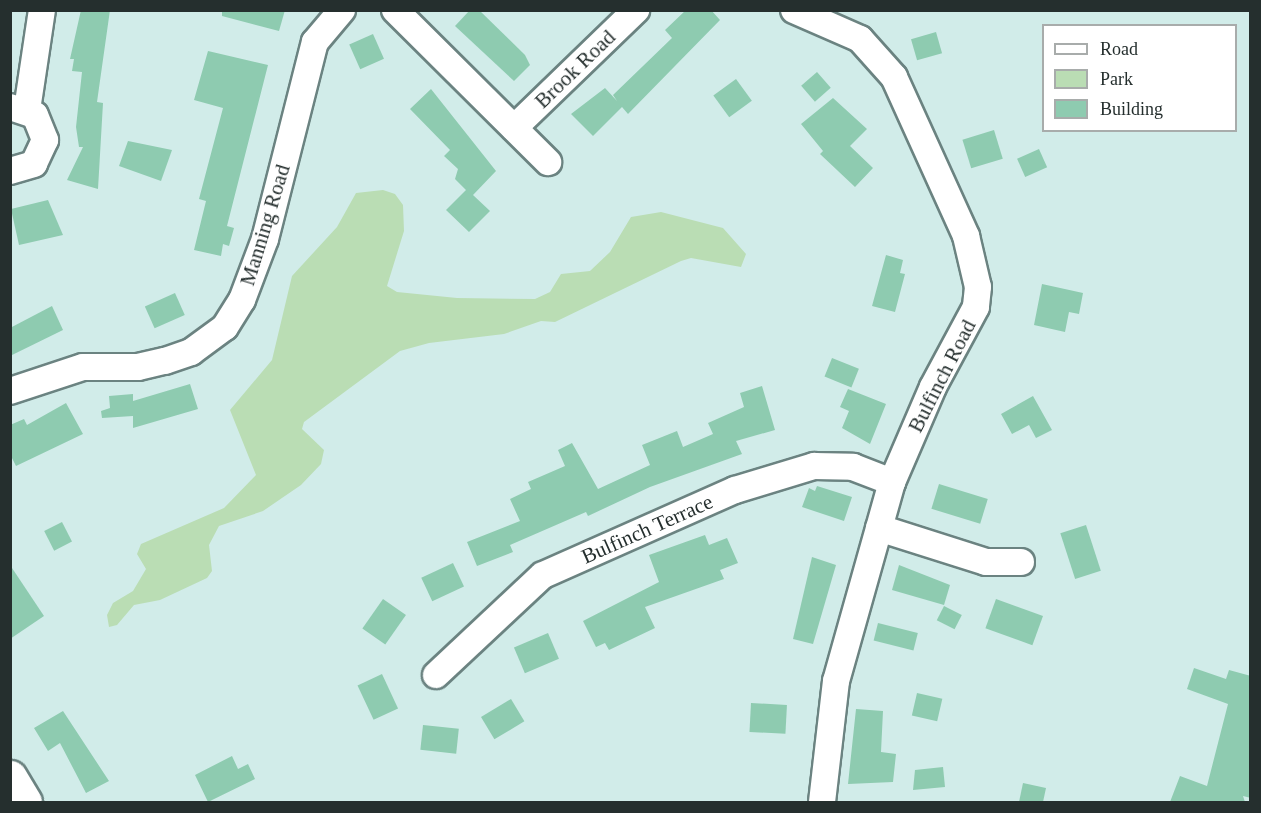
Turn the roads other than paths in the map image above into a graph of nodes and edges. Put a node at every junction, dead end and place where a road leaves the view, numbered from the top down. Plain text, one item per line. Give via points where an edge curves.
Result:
1 (42, 10) edge
2 (342, 10) edge
3 (395, 10) edge
4 (636, 10) edge
5 (794, 10) edge
6 (16, 106) edge
7 (514, 128) junction
8 (548, 162) dead end
9 (10, 171) edge
10 (10, 391) edge
11 (892, 482) junction
12 (879, 528) junction
13 (1021, 562) dead end
14 (436, 675) dead end
15 (10, 777) edge
16 (25, 802) edge
17 (822, 802) edge

1 - 6 street
2 - 10 street, Manning Road via 315,42 265,239 242,300 225,327 191,352 165,361 138,367 83,367
3 - 7 street
4 - 7 street, Brook Road
5 - 11 street, Bulfinch Road via 860,39 894,77 975,265 976,307 933,387
6 - 9 street via 44,130 44,148 34,164
7 - 8 street
11 - 12 street, Bulfinch Road
11 - 14 street, Bulfinch Terrace via 853,467 814,466 735,490 543,575
12 - 13 street via 986,562
12 - 17 street, Bulfinch Road via 836,681
15 - 16 main road

